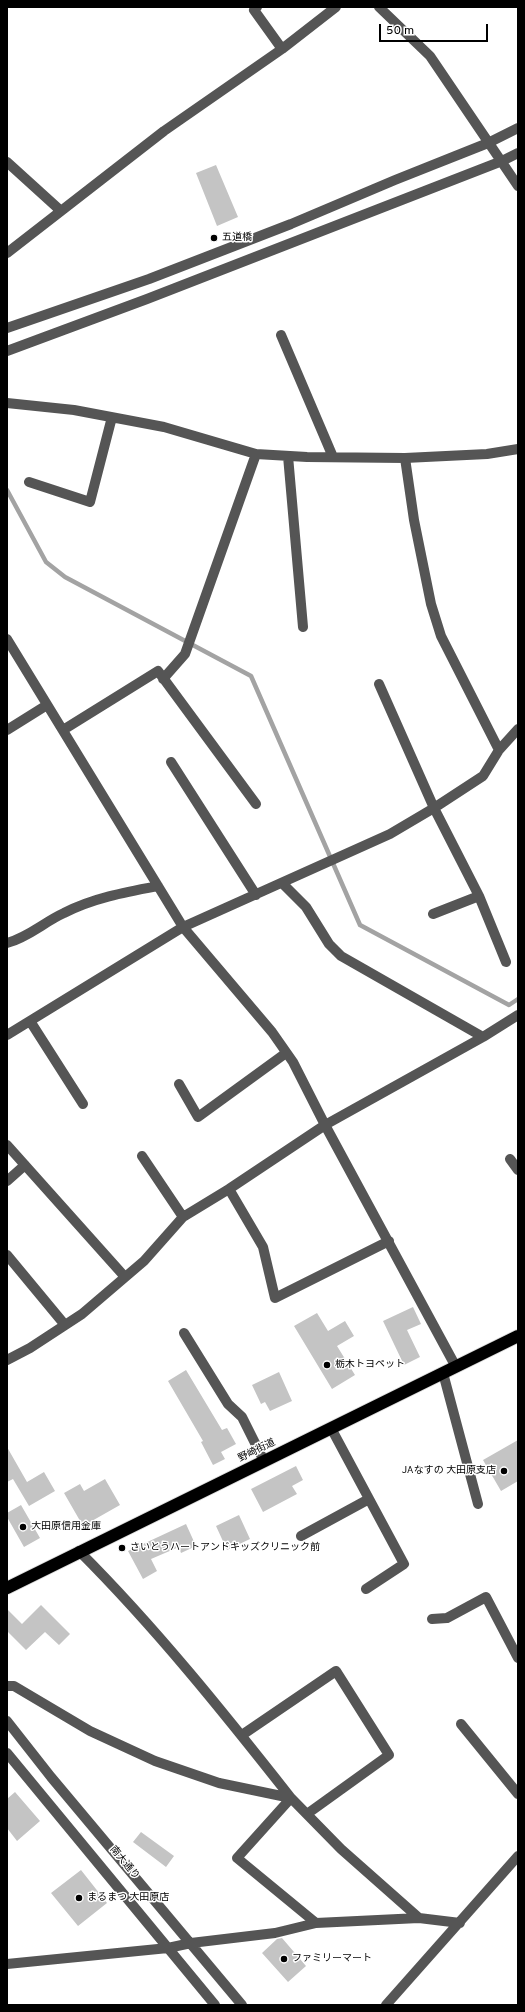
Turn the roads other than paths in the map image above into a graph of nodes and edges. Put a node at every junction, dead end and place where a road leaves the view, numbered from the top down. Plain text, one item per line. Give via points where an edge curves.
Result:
1 (257, 7) edge
2 (336, 7) edge
3 (380, 7) edge
4 (282, 49) junction
5 (518, 128) edge
6 (488, 143) junction
7 (518, 153) edge
8 (502, 161) junction
9 (7, 162) edge
10 (518, 186) edge
11 (61, 211) junction
12 (7, 253) edge
13 (7, 328) edge
14 (281, 335) dead end
15 (7, 351) edge
16 (7, 403) edge
17 (112, 417) junction
18 (518, 449) edge
19 (256, 454) junction
20 (288, 456) junction
21 (333, 457) junction
22 (405, 458) junction
23 (29, 482) dead end
24 (303, 627) dead end
25 (7, 638) edge
26 (163, 679) junction
27 (379, 684) dead end
28 (48, 705) junction
29 (518, 729) edge
30 (7, 730) edge
31 (63, 730) junction
32 (499, 750) junction
33 (171, 762) dead end
34 (256, 804) dead end
35 (434, 808) junction
36 (282, 883) junction
37 (158, 886) junction
38 (256, 894) junction
39 (480, 896) junction
40 (433, 914) dead end
41 (183, 927) junction
42 (7, 943) edge
43 (506, 962) dead end
44 (518, 1015) edge
45 (30, 1021) junction
46 (7, 1035) edge
47 (483, 1037) junction
48 (286, 1053) junction
49 (179, 1084) dead end
50 (83, 1104) dead end
51 (325, 1125) junction
52 (7, 1145) edge
53 (142, 1156) dead end
54 (510, 1159) dead end
55 (26, 1166) junction
56 (518, 1170) edge
57 (7, 1181) edge
58 (229, 1188) junction
59 (183, 1217) junction
60 (389, 1241) junction
61 (7, 1255) edge
62 (125, 1276) junction
63 (65, 1325) junction
64 (184, 1334) dead end
65 (518, 1336) edge
66 (7, 1360) edge
67 (456, 1367) junction
68 (443, 1373) junction
69 (331, 1428) junction
70 (264, 1461) junction
71 (369, 1499) junction
72 (478, 1504) dead end
73 (301, 1536) dead end
74 (79, 1551) junction
75 (7, 1588) edge
76 (366, 1589) dead end
77 (432, 1620) dead end
78 (518, 1658) edge
79 (7, 1686) edge
80 (7, 1720) edge
81 (461, 1724) dead end
82 (242, 1735) junction
83 (7, 1753) edge
84 (518, 1794) edge
85 (291, 1798) junction
86 (307, 1814) junction
87 (518, 1856) edge
88 (419, 1918) junction
89 (316, 1923) junction
90 (460, 1924) junction
91 (191, 1943) junction
92 (168, 1948) junction
93 (7, 1964) edge
94 (215, 2005) edge
95 (242, 2005) edge
96 (386, 2005) edge

1 - 4 street via 254,10
2 - 4 street
3 - 6 street via 430,56
4 - 11 street via 164,131
5 - 6 street
6 - 8 street
6 - 13 street via 199,260
7 - 8 street
8 - 10 street
8 - 15 street
9 - 11 street
11 - 12 street
14 - 21 street
16 - 17 street
17 - 19 street via 164,427
17 - 23 street via 90,502
18 - 22 street via 487,454
19 - 20 street
19 - 26 street via 185,654
20 - 21 street
20 - 24 street
21 - 22 street
22 - 32 street via 414,520 431,604 441,636
25 - 28 street
26 - 31 street via 158,671
26 - 34 street
27 - 35 street
28 - 30 street
28 - 31 street
29 - 32 street
31 - 37 street
32 - 35 street via 483,776
33 - 38 street
35 - 36 street via 390,834
35 - 39 street
36 - 38 street
36 - 47 street via 306,907 329,944 341,956
37 - 41 street
37 - 42 street via 88,903 63,913 21,939
38 - 41 street
39 - 40 street
39 - 43 street
41 - 45 street
41 - 48 street via 272,1032
44 - 47 street
45 - 46 street
45 - 50 street
47 - 51 street
48 - 49 street via 198,1116
48 - 51 street
51 - 58 street
51 - 60 street
52 - 55 street
53 - 59 street
54 - 56 street
55 - 57 street
55 - 62 street
58 - 59 street
58 - 60 street via 263,1247 275,1298
59 - 62 street via 144,1260
60 - 67 street
61 - 63 street
62 - 63 street via 82,1314
63 - 66 street
64 - 70 street via 228,1404 242,1417
65 - 67 highway, 野崎街道
67 - 68 highway, 野崎街道
68 - 69 highway, 野崎街道
68 - 72 street
69 - 70 highway, 野崎街道
69 - 71 street
70 - 74 highway, 野崎街道
71 - 73 street
71 - 76 street via 404,1564
74 - 75 highway, 野崎街道
74 - 82 street via 121,1594
77 - 78 street via 447,1618 486,1597
79 - 85 street via 14,1686 90,1731 155,1761 219,1783
80 - 91 street, 南大通り via 51,1777
81 - 84 street
82 - 85 street
82 - 86 street via 336,1671 389,1755
83 - 92 street, 南大通り
85 - 86 street
85 - 89 street via 237,1858
86 - 88 street via 341,1849
87 - 90 street
88 - 89 street
88 - 90 street
89 - 91 street via 275,1933
90 - 96 street
91 - 92 street
91 - 95 street, 南大通り
92 - 93 street
92 - 94 street, 南大通り

